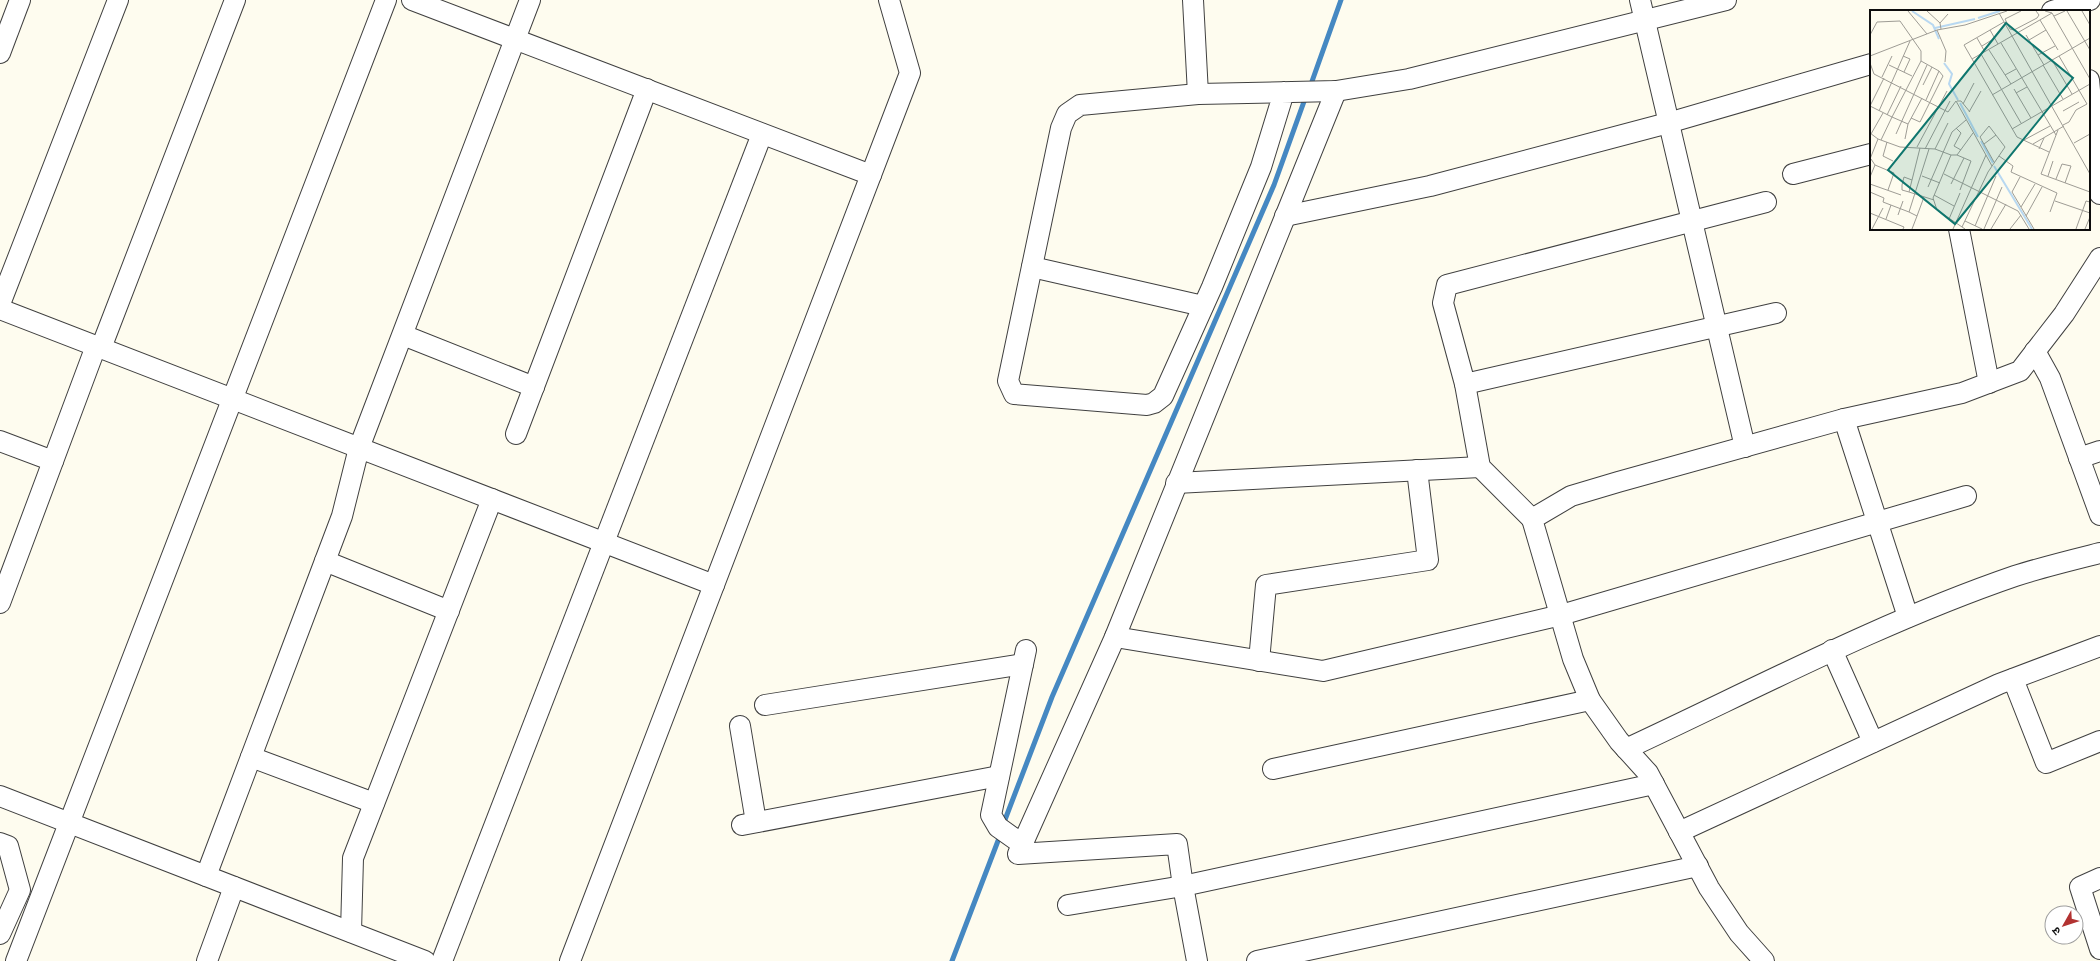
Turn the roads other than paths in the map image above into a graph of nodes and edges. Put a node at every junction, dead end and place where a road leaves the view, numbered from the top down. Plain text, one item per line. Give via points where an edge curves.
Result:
1 (20, 0) edge
2 (118, 0) edge
3 (235, 0) edge
4 (386, 0) edge
5 (412, 0) edge
6 (530, 0) edge
7 (889, 0) edge
8 (1193, 0) edge
9 (1640, 0) edge
10 (1726, 0) edge
11 (2083, 3) edge
12 (2056, 10) edge
13 (1645, 19) junction
14 (516, 40) junction
15 (0, 53) edge
16 (1870, 64) edge
17 (647, 89) junction
18 (1328, 91) junction
19 (1290, 92) junction
20 (1198, 94) junction
21 (2090, 97) edge
22 (1668, 123) junction
23 (762, 134) junction
24 (1870, 154) edge
25 (1793, 174) dead end
26 (871, 175) junction
27 (2100, 194) edge
28 (1766, 202) dead end
29 (1285, 216) junction
30 (1692, 222) junction
31 (1959, 230) edge
32 (2100, 258) edge
33 (1032, 267) junction
34 (0, 304) edge
35 (1203, 306) junction
36 (0, 309) edge
37 (1776, 313) dead end
38 (1716, 326) junction
39 (402, 335) junction
40 (98, 347) junction
41 (2035, 351) junction
42 (1989, 383) junction
43 (1465, 384) junction
44 (534, 387) junction
45 (233, 399) junction
46 (1844, 419) junction
47 (516, 434) dead end
48 (0, 441) edge
49 (1745, 446) junction
50 (359, 448) junction
51 (2100, 450) edge
52 (2079, 458) junction
53 (53, 461) junction
54 (1480, 467) junction
55 (1417, 470) junction
56 (1176, 483) junction
57 (1966, 496) dead end
58 (492, 499) junction
59 (2100, 515) edge
60 (1532, 519) junction
61 (1878, 522) junction
62 (603, 542) junction
63 (2100, 553) edge
64 (325, 561) junction
65 (714, 585) junction
66 (0, 603) edge
67 (449, 611) junction
68 (1561, 615) junction
69 (1908, 617) junction
70 (1115, 637) junction
71 (2100, 646) edge
72 (1832, 650) junction
73 (1259, 661) junction
74 (2013, 679) junction
75 (1590, 700) junction
76 (764, 705) dead end
77 (740, 726) dead end
78 (2100, 741) edge
79 (1873, 742) junction
80 (1626, 749) junction
81 (251, 757) junction
82 (1273, 769) dead end
83 (999, 776) junction
84 (1654, 784) junction
85 (0, 796) edge
86 (374, 803) junction
87 (69, 823) junction
88 (1679, 832) junction
89 (0, 843) edge
90 (1022, 844) junction
91 (1698, 866) junction
92 (206, 876) junction
93 (2100, 878) edge
94 (1183, 886) junction
95 (234, 887) junction
96 (1068, 905) dead end
97 (351, 932) junction
98 (0, 934) edge
99 (2100, 949) edge
100 (393, 955) edge
101 (214, 959) edge
102 (16, 961) edge
103 (424, 961) edge
104 (442, 961) edge
105 (570, 961) edge
106 (1197, 961) edge
107 (1257, 961) edge
108 (1764, 961) edge

1 - 15 street
2 - 34 street
3 - 40 street
4 - 45 street
5 - 14 street
6 - 14 street
7 - 26 street via 910,73
8 - 20 street
9 - 13 street
10 - 13 street
11 - 12 street
13 - 18 street via 1409,79
13 - 22 street
14 - 17 street
14 - 39 street
16 - 22 street
17 - 23 street
17 - 44 street
18 - 19 street
18 - 29 street
19 - 20 street
19 - 35 street
20 - 33 street via 1080,105 1067,114 1061,128
21 - 27 street
22 - 29 street via 1430,186
22 - 30 street
23 - 26 street
23 - 62 street
24 - 25 street
26 - 65 street
28 - 30 street
29 - 56 street
30 - 38 street
30 - 43 street via 1447,285 1443,303
31 - 42 street
32 - 41 street via 2064,314
33 - 35 street
33 - 35 street via 1008,381 1014,394 1146,405 1154,403 1164,396
36 - 40 street
37 - 38 street
38 - 43 street
38 - 49 street
39 - 44 street
39 - 50 street
40 - 45 street
40 - 53 street
41 - 42 street via 2020,371
41 - 52 street via 2050,378
42 - 46 street via 1962,393
43 - 54 street
44 - 47 street
45 - 50 street
45 - 87 street
46 - 49 street
46 - 61 street
48 - 53 street
49 - 60 street via 1571,496
50 - 58 street
50 - 64 street via 342,516
51 - 52 street
52 - 59 street
53 - 66 street
54 - 55 street
54 - 60 street
55 - 56 street
55 - 73 street via 1428,560 1266,584
56 - 70 street
57 - 61 street
58 - 62 street
58 - 67 street
60 - 68 street
61 - 68 street
61 - 69 street
62 - 65 street
62 - 104 street
63 - 69 street via 2016,576
64 - 67 street
64 - 81 street
65 - 105 street
67 - 86 street
68 - 73 street via 1323,671
68 - 75 street via 1573,659
69 - 72 street
70 - 73 street
70 - 90 street
71 - 74 street
72 - 79 street
72 - 80 street
74 - 78 street via 2046,763
74 - 79 street
75 - 80 street
75 - 82 street
76 - 83 street via 1024,657
77 - 83 street via 749,823
79 - 88 street
80 - 84 street via 1648,773
81 - 86 street
81 - 92 street
83 - 90 street via 991,815 998,826
84 - 88 street
84 - 94 street
85 - 87 street
86 - 97 street via 353,858
87 - 92 street
87 - 102 street
88 - 91 street
89 - 98 street via 8,846 20,890
90 - 94 street via 1018,854 1177,844
91 - 107 street
91 - 108 street via 1709,888 1739,933
92 - 95 street
93 - 99 street via 2080,887
94 - 96 street
94 - 106 street
95 - 97 street
95 - 101 street
97 - 100 street
100 - 103 street

